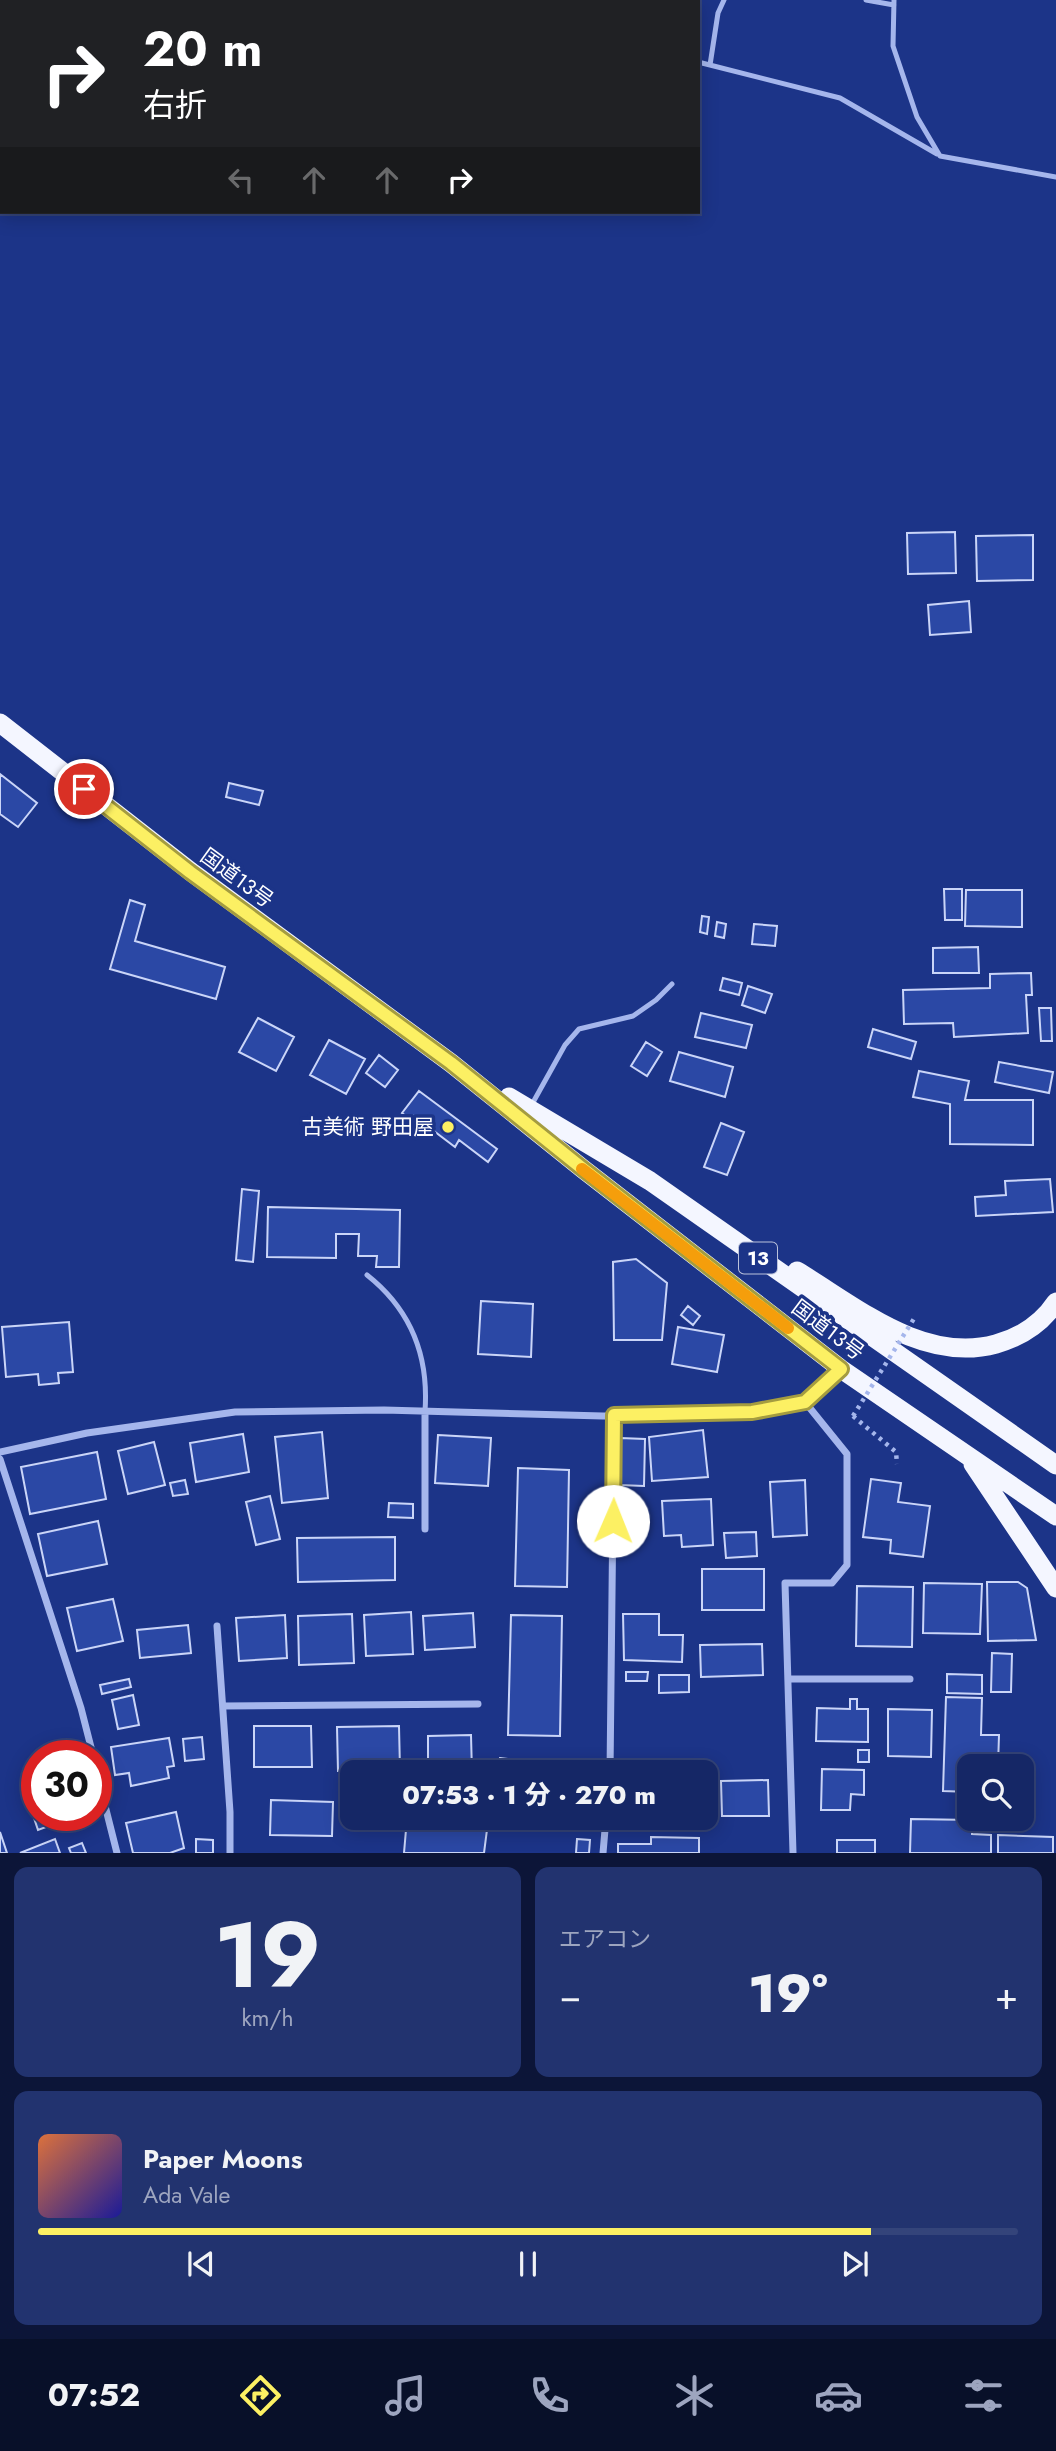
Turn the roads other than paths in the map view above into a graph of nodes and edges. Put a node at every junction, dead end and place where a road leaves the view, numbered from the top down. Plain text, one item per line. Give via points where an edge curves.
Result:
1 (724, 0) edge
2 (866, 0) edge
3 (894, 3) edge
4 (700, 62) edge
5 (710, 65) junction
6 (940, 156) junction
7 (1056, 177) edge
8 (0, 723) edge
9 (672, 984) dead end
10 (451, 1063) junction
11 (530, 1109) junction
12 (650, 1181) junction
13 (367, 1275) dead end
14 (1056, 1302) edge
15 (841, 1369) junction
16 (805, 1402) junction
17 (425, 1411) junction
18 (614, 1415) junction
19 (0, 1452) edge
20 (964, 1452) junction
21 (0, 1459) edge
22 (1056, 1465) edge
23 (1056, 1516) edge
24 (425, 1529) dead end
25 (1056, 1588) edge
26 (217, 1626) dead end
27 (788, 1679) junction
28 (910, 1679) dead end
29 (478, 1704) dead end
30 (223, 1706) junction
31 (89, 1740) edge
32 (610, 1760) edge
33 (605, 1830) edge
34 (111, 1831) edge
35 (117, 1853) edge
36 (230, 1853) edge
37 (603, 1853) edge
38 (793, 1853) edge

1 - 5 lane
2 - 3 lane
3 - 6 lane via 893,46 917,117
4 - 5 lane
5 - 6 lane via 840,98
6 - 7 lane
8 - 10 highway, 国道13号 / 13 via 190,872
9 - 11 lane via 633,1016 579,1029 565,1045
10 - 11 highway, 国道13号 / 13
10 - 15 highway, 国道13号 / 13
11 - 12 highway, 国道13号 / 13
12 - 14 highway via 878,1320 945,1349 976,1349 1006,1342 1048,1315
12 - 22 highway, 国道13号 / 13
13 - 17 lane via 406,1316 426,1388
15 - 16 street
15 - 20 highway, 国道13号 / 13
16 - 18 street via 752,1412
16 - 27 street via 847,1454 847,1565 832,1583 785,1583
17 - 18 street
17 - 19 street via 235,1412 87,1433
17 - 24 street
18 - 32 street
20 - 23 highway, 国道13号 / 13
20 - 25 highway
21 - 31 street
26 - 30 street
27 - 28 street
27 - 38 street
29 - 30 street
30 - 36 street
33 - 37 street
34 - 35 street

